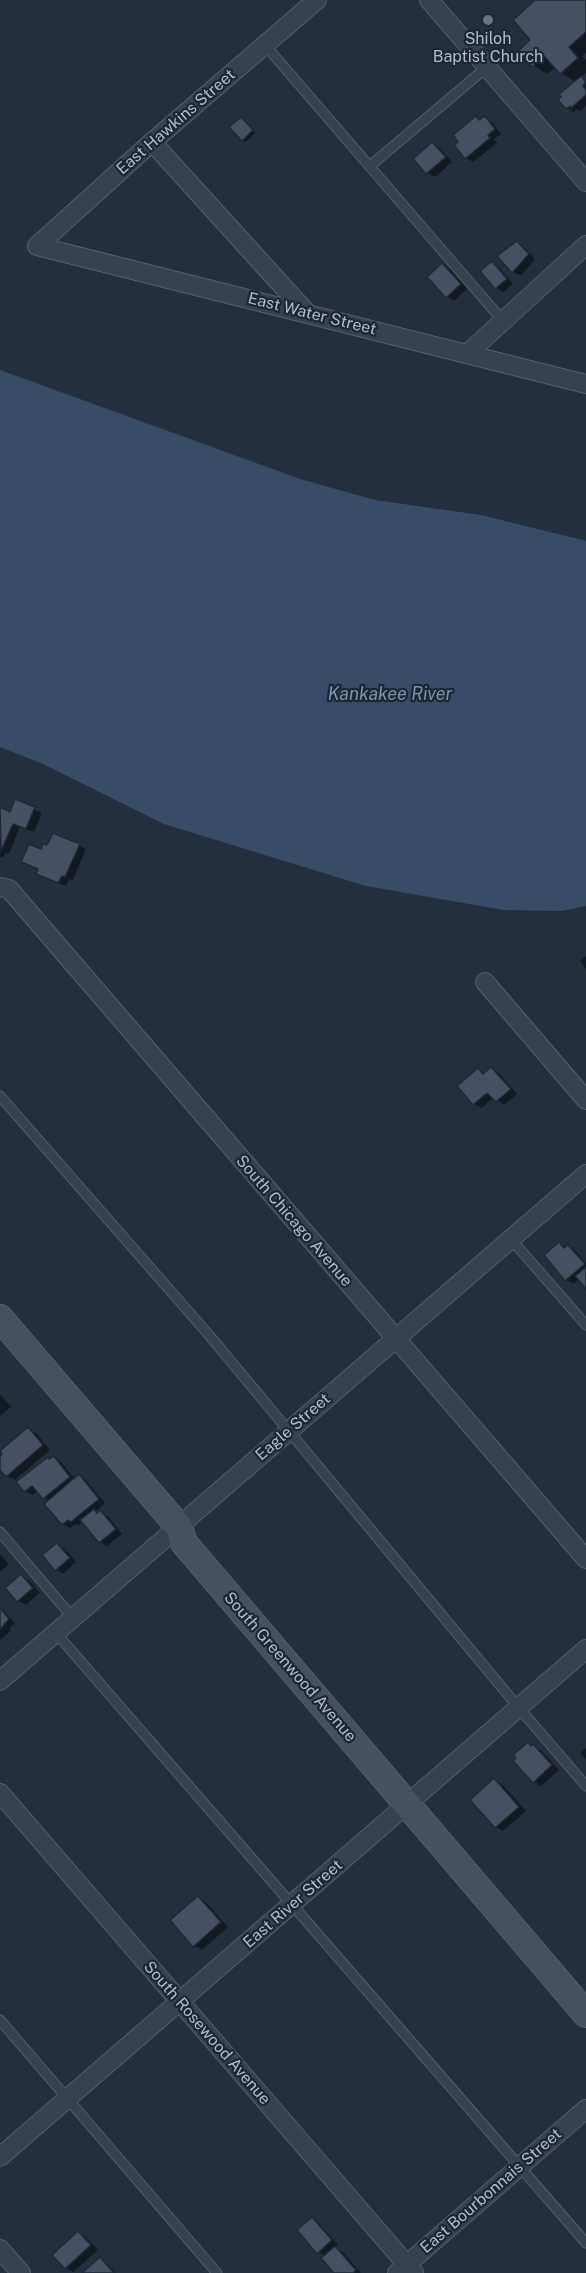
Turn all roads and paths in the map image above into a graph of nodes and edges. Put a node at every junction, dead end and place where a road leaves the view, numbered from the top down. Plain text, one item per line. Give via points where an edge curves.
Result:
1 (317, 0) edge
2 (429, 0) edge
3 (265, 45) junction
4 (487, 67) junction
5 (152, 142) junction
6 (370, 166) junction
7 (586, 182) edge
8 (586, 244) edge
9 (37, 246) joint
10 (307, 313) junction
11 (503, 321) junction
12 (467, 354) junction
13 (586, 384) edge
14 (3, 890) edge
15 (485, 982) dead end
16 (0, 1096) edge
17 (586, 1101) edge
18 (586, 1174) edge
19 (510, 1238) junction
20 (0, 1318) edge
21 (586, 1325) edge
22 (395, 1338) junction
23 (288, 1431) junction
24 (179, 1527) junction
25 (0, 1532) edge
26 (586, 1559) edge
27 (73, 1618) junction
28 (56, 1633) junction
29 (586, 1649) edge
30 (0, 1681) edge
31 (519, 1708) junction
32 (586, 1786) edge
33 (0, 1793) edge
34 (408, 1805) junction
35 (292, 1905) junction
36 (180, 2002) junction
37 (586, 2014) edge
38 (0, 2020) edge
39 (68, 2098) junction
40 (586, 2109) edge
41 (0, 2157) edge
42 (520, 2166) junction
43 (586, 2242) edge
44 (0, 2249) edge
45 (406, 2270) edge
46 (21, 2273) edge
47 (218, 2273) edge

1 - 3 street, East Hawkins Street
2 - 4 street
3 - 5 street, East Hawkins Street
3 - 6 lane
4 - 6 lane
4 - 7 street
5 - 9 street, East Hawkins Street
5 - 10 street
6 - 11 lane
8 - 11 street
9 - 10 street, East Water Street
10 - 12 street, East Water Street
11 - 12 street
12 - 13 street, East Water Street
14 - 22 street, South Chicago Avenue
15 - 17 street
16 - 23 lane
18 - 19 street, Eagle Street
19 - 21 lane
19 - 22 street, Eagle Street
20 - 24 street, South Greenwood Avenue
22 - 23 street, Eagle Street
22 - 26 street, South Chicago Avenue
23 - 24 street, Eagle Street
23 - 31 lane
24 - 27 street, Eagle Street
24 - 34 street, South Greenwood Avenue via 184,1543
25 - 27 lane
27 - 28 street, Eagle Street
28 - 30 street, Eagle Street
28 - 35 lane
29 - 31 street, East River Street
31 - 32 lane
31 - 34 street, East River Street
33 - 36 street, South Rosewood Avenue
34 - 35 street, East River Street
34 - 37 street, South Greenwood Avenue
35 - 36 street, East River Street
35 - 42 lane
36 - 39 street, East River Street
36 - 45 street, South Rosewood Avenue
38 - 39 lane
39 - 41 street, East River Street
39 - 47 lane
40 - 42 street, East Bourbonnais Street
42 - 43 lane
42 - 45 street, East Bourbonnais Street
44 - 46 street

